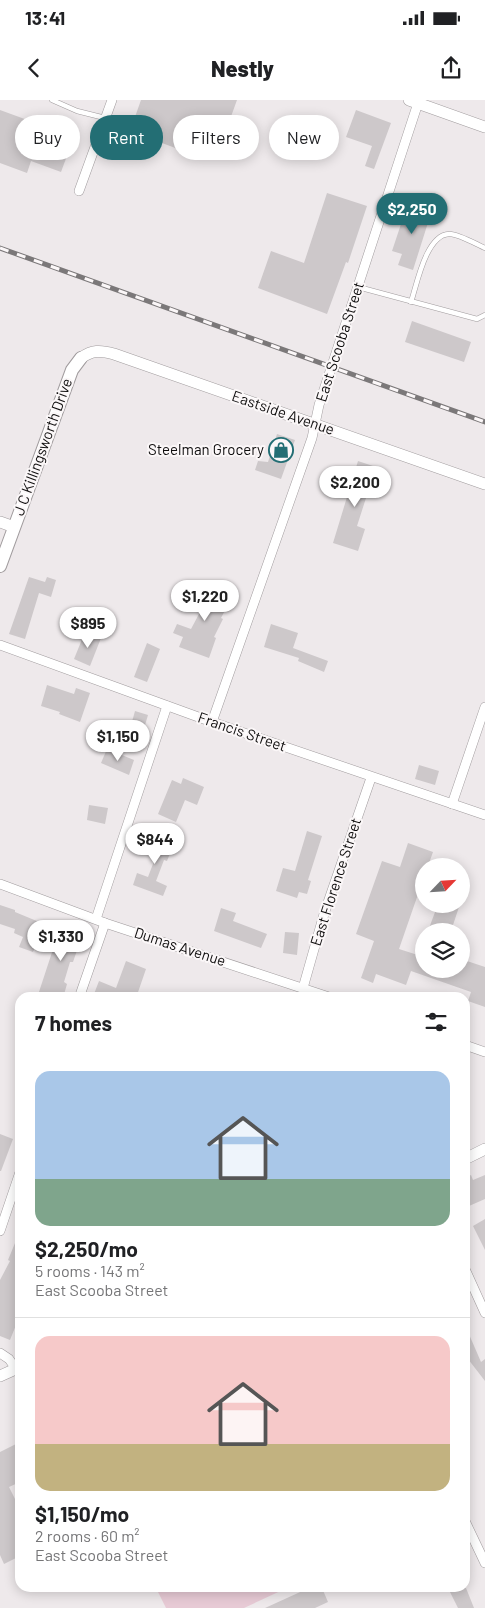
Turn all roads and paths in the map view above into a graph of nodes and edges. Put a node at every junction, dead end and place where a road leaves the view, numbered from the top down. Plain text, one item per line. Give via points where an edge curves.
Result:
1 (52, 100) edge
2 (112, 100) edge
3 (414, 102) edge
4 (94, 115) edge
5 (106, 115) edge
6 (485, 127) edge
7 (90, 160) edge
8 (79, 191) dead end
9 (485, 248) edge
10 (358, 287) junction
11 (411, 302) junction
12 (485, 316) edge
13 (81, 358) joint
14 (315, 424) junction
15 (485, 484) edge
16 (0, 522) edge
17 (14, 527) junction
18 (0, 566) edge
19 (0, 645) edge
20 (167, 706) junction
21 (485, 707) edge
22 (212, 722) junction
23 (371, 778) junction
24 (452, 804) junction
25 (485, 815) edge
26 (0, 884) edge
27 (101, 921) junction
28 (303, 988) junction
29 (82, 992) edge
30 (310, 992) edge
31 (470, 1047) edge
32 (485, 1052) edge
33 (485, 1149) edge
34 (470, 1156) edge
35 (15, 1186) edge
36 (0, 1230) edge
37 (470, 1280) edge
38 (485, 1313) edge
39 (0, 1353) edge
40 (15, 1365) edge
41 (15, 1369) edge
42 (0, 1376) edge
43 (470, 1532) edge
44 (485, 1563) edge

1 - 4 lane
2 - 5 street
3 - 6 street
3 - 10 street, East Scooba Street
7 - 8 street
9 - 11 lane via 450,233 441,236 429,248
10 - 11 lane
10 - 14 street, East Scooba Street
11 - 12 lane via 476,319
13 - 14 street, Eastside Avenue via 96,350 114,354
13 - 17 main road, J C Killingsworth Drive via 72,370
14 - 15 street, Eastside Avenue
14 - 22 street, East Scooba Street
16 - 17 street
17 - 18 main road, J C Killingsworth Drive
19 - 20 street, Francis Street
20 - 22 street, Francis Street
20 - 27 street
21 - 24 street
22 - 23 street, Francis Street
23 - 24 street, Francis Street
23 - 28 street, East Florence Street via 324,914
24 - 25 street, Francis Street
26 - 27 street, Dumas Avenue
27 - 28 street, Dumas Avenue
27 - 29 street
28 - 30 street, Dumas Avenue
31 - 32 street
33 - 34 street
35 - 36 street
37 - 38 street
39 - 40 street
41 - 42 street
43 - 44 street

